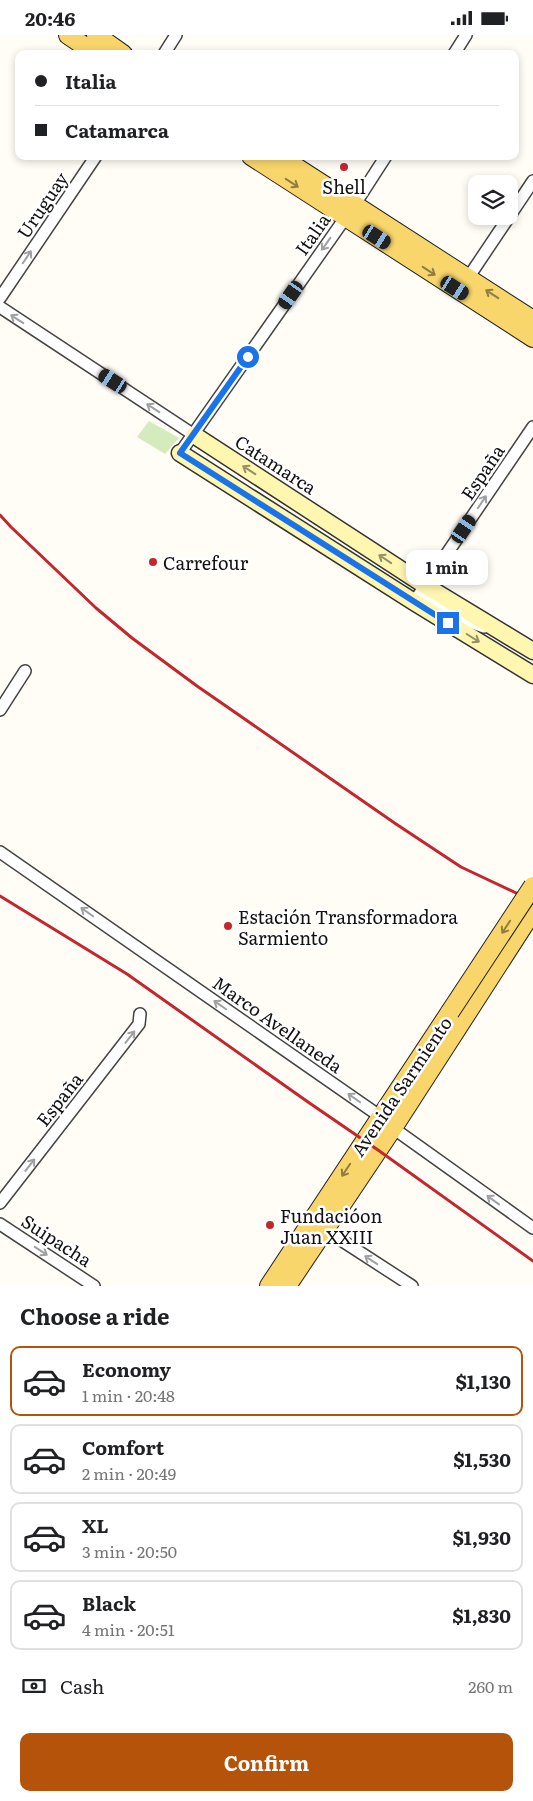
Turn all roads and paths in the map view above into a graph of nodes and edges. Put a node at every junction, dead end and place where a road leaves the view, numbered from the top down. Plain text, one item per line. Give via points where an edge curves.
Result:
1 (68, 35) edge
2 (96, 35) edge
3 (176, 35) edge
4 (466, 35) edge
5 (90, 50) edge
6 (117, 50) edge
7 (167, 50) edge
8 (457, 50) edge
9 (93, 160) edge
10 (258, 160) edge
11 (285, 160) edge
12 (383, 160) edge
13 (533, 181) edge
14 (350, 211) junction
15 (468, 278) junction
16 (0, 298) edge
17 (0, 307) edge
18 (533, 320) edge
19 (533, 338) edge
20 (533, 427) edge
21 (194, 435) junction
22 (180, 453) joint
23 (419, 595) junction
24 (533, 651) edge
25 (25, 671) dead end
26 (533, 675) edge
27 (0, 710) edge
28 (0, 851) edge
29 (533, 887) edge
30 (533, 911) edge
31 (140, 1014) dead end
32 (456, 1016) junction
33 (387, 1122) junction
34 (0, 1203) edge
35 (0, 1224) edge
36 (533, 1228) edge
37 (324, 1229) junction
38 (94, 1286) edge
39 (269, 1286) edge
40 (287, 1286) edge
41 (412, 1286) edge

1 - 5 main road
2 - 6 main road
3 - 7 street
4 - 8 street
16 -> 9 street, Uruguay
10 -> 14 main road
11 - 14 main road
12 - 14 street, Italia
13 - 15 street
14 - 15 main road
14 -> 19 main road
14 -> 21 street, Italia
18 -> 15 main road
21 -> 17 street, Catamarca
23 -> 20 street, España
21 - 22 street, Italia
23 -> 21 main road, Catamarca
22 - 23 main road, Catamarca
23 - 24 main road, Catamarca via 506,634
23 -> 26 main road, Catamarca
25 - 27 street
33 -> 28 street, Marco Avellaneda
29 -> 32 main road, Avenida Sarmiento, bridge
30 - 32 main road, Avenida Sarmiento
34 -> 31 street, España via 140,1024
32 - 33 main road, Avenida Sarmiento
36 -> 33 street, Marco Avellaneda
33 - 37 main road, Avenida Sarmiento
33 -> 39 main road, Avenida Sarmiento
35 -> 38 street, Suipacha
37 - 40 main road, Avenida Sarmiento
41 -> 37 street

